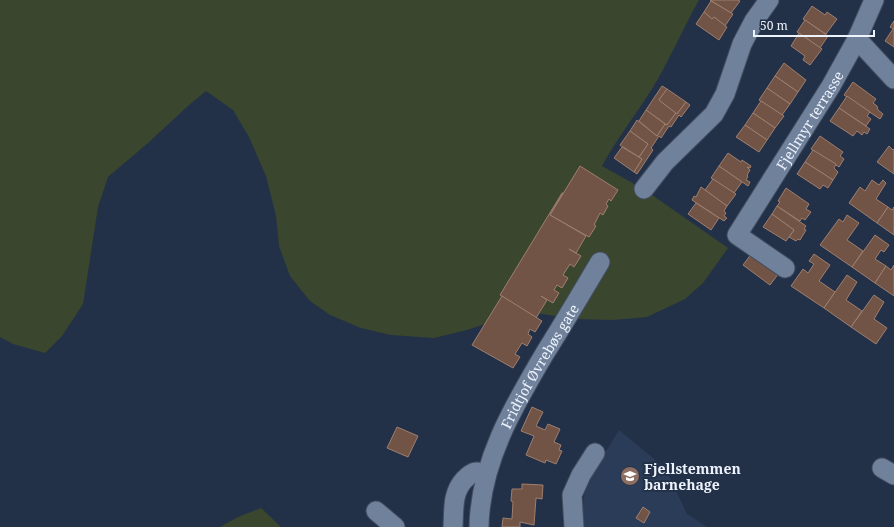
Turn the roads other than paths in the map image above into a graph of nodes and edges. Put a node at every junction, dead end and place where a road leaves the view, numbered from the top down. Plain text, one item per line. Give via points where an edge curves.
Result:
1 (769, 0) edge
2 (874, 0) edge
3 (857, 39) junction
4 (894, 79) edge
5 (644, 189) dead end
6 (600, 262) dead end
7 (785, 268) dead end
8 (594, 453) dead end
9 (486, 475) junction
10 (376, 511) dead end
11 (395, 527) edge
12 (453, 527) edge
13 (479, 527) edge
14 (574, 527) edge

1 - 5 street via 742,44 725,94 714,114 665,162
2 - 3 street, Fjellmyr terrasse
3 - 4 street
3 - 7 street, Fjellmyr terrasse via 831,86 737,235
6 - 9 street, Fridtjof Øvrebøs gate via 512,410
8 - 14 street via 572,495
9 - 12 street via 472,473 456,491
9 - 13 street, Fridtjof Øvrebøs gate via 479,508
10 - 11 street

